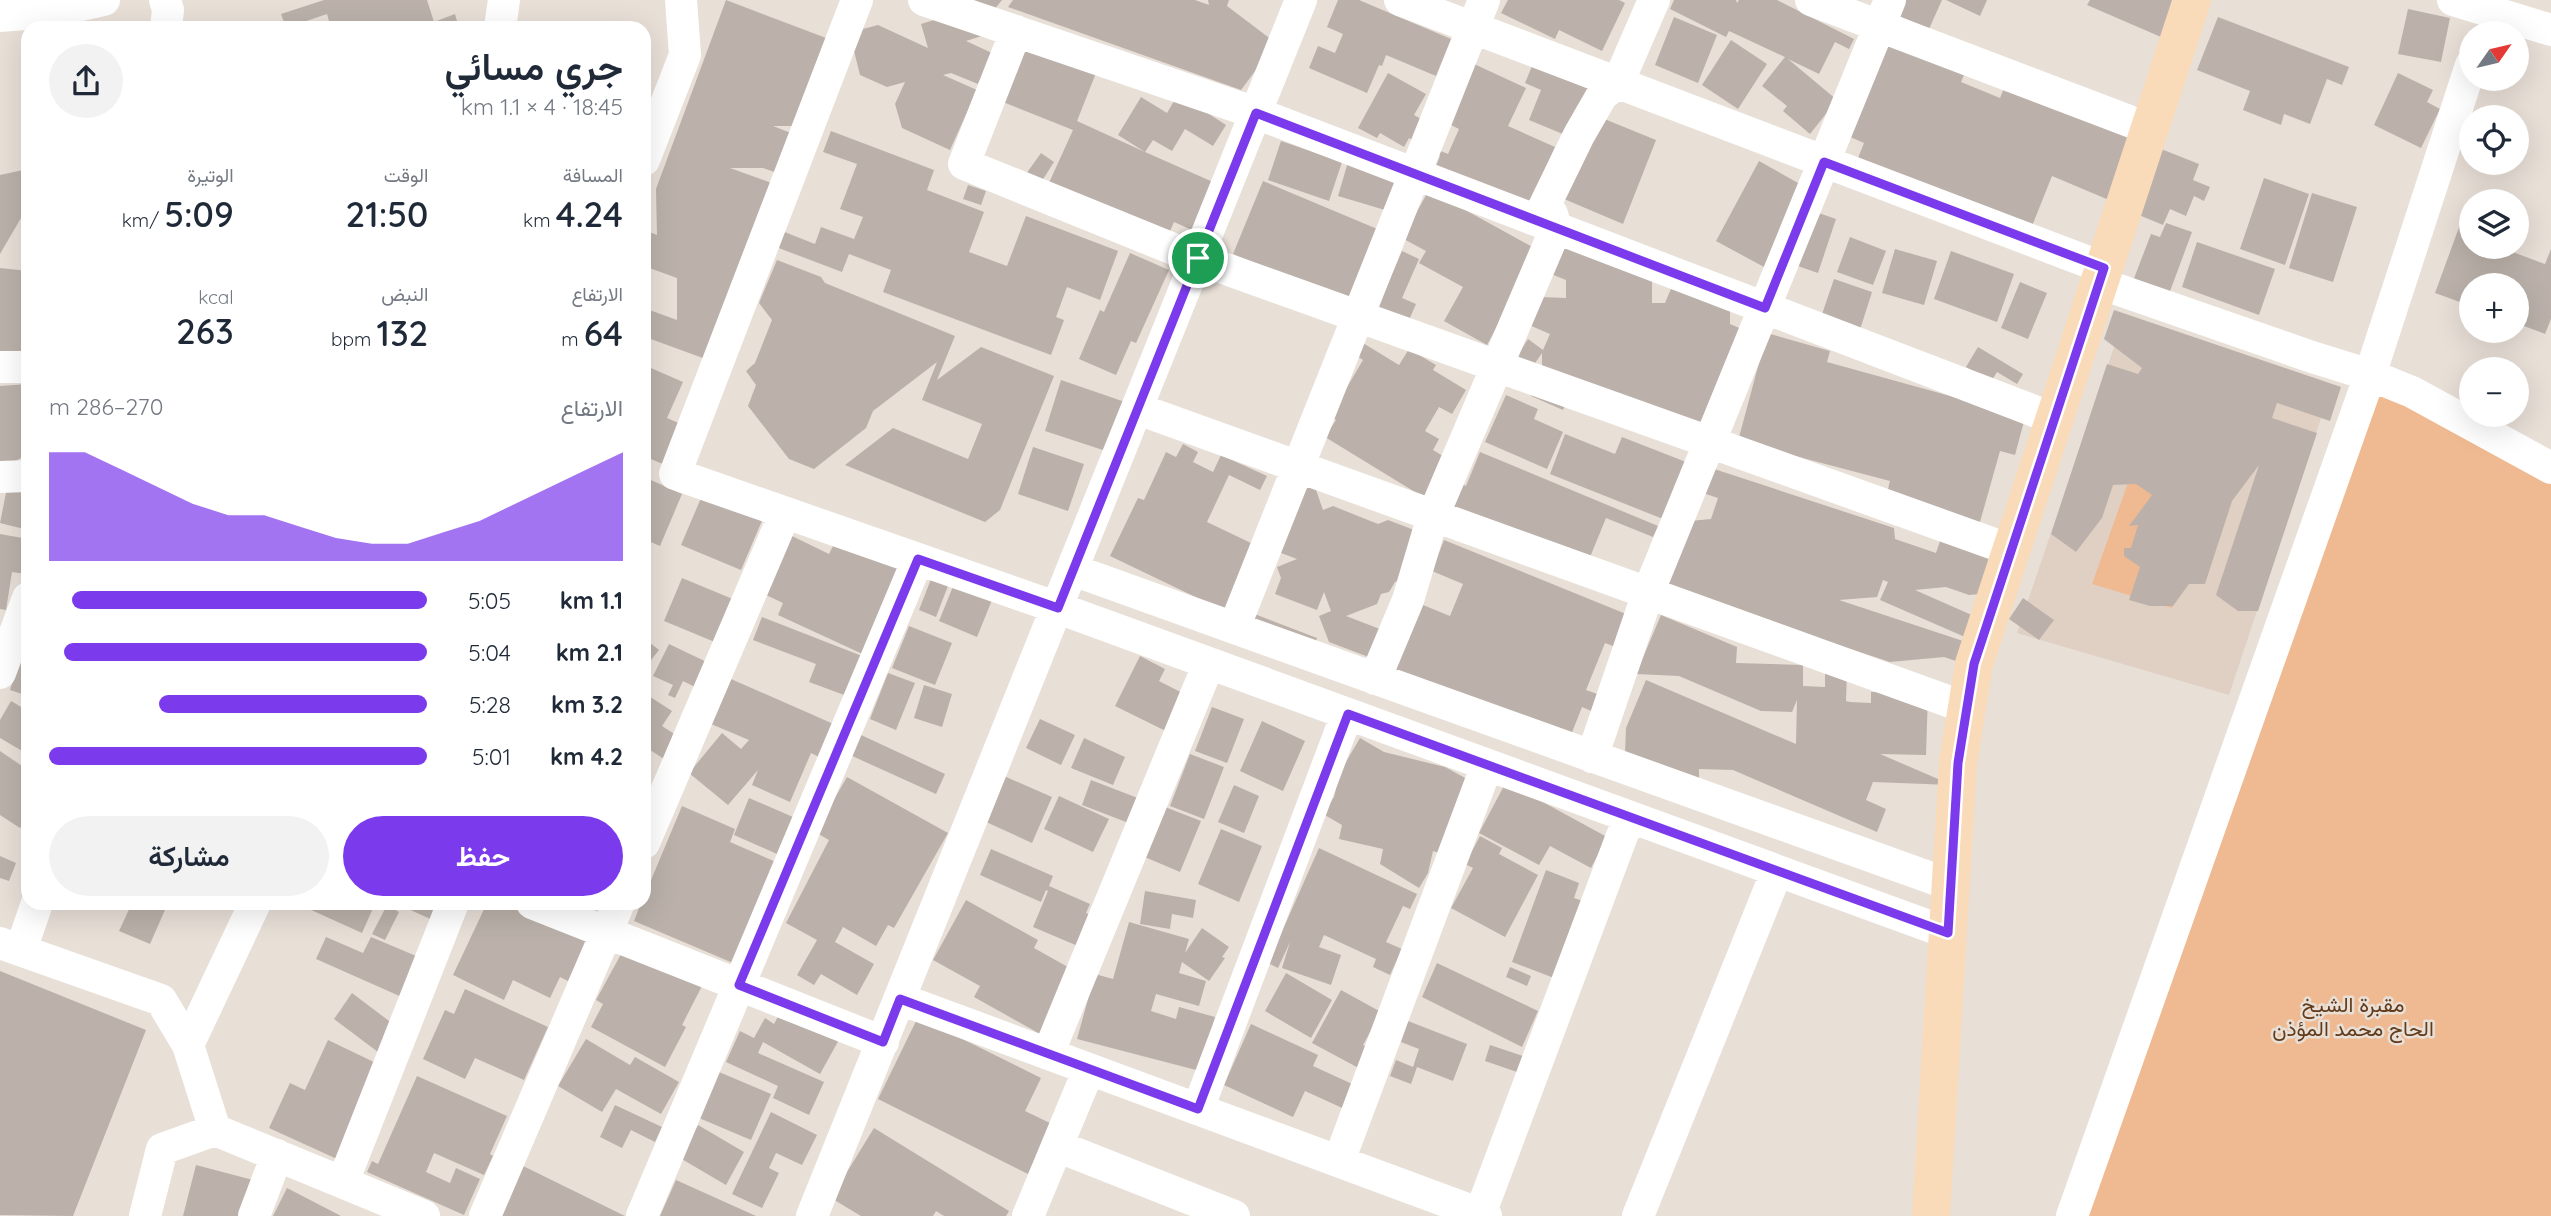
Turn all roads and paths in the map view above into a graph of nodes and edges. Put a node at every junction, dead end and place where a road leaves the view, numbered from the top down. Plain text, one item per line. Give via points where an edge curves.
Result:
1 (104, 0) edge
2 (165, 0) edge
3 (504, 0) edge
4 (681, 0) edge
5 (857, 0) edge
6 (924, 0) edge
7 (1301, 0) edge
8 (1400, 0) edge
9 (1654, 0) edge
10 (1811, 0) edge
11 (2192, 0) edge
12 (2453, 0) edge
13 (1885, 13) edge
14 (1478, 14) edge
15 (2488, 14) edge
16 (0, 16) edge
17 (67, 18) edge
18 (166, 21) edge
19 (501, 21) edge
20 (2551, 30) edge
21 (1016, 32) junction
22 (1618, 83) junction
23 (2463, 91) edge
24 (1256, 113) junction
25 (2150, 129) junction
26 (651, 142) edge
27 (1824, 162) junction
28 (1415, 174) junction
29 (1556, 228) junction
30 (1198, 258) junction
31 (2102, 275) junction
32 (1765, 308) junction
33 (1358, 316) junction
34 (1497, 366) junction
35 (0, 367) edge
36 (21, 367) edge
37 (2370, 375) junction
38 (1138, 409) junction
39 (2054, 419) junction
40 (1710, 442) junction
41 (1298, 467) junction
42 (2551, 468) edge
43 (0, 477) edge
44 (21, 477) edge
45 (785, 513) junction
46 (1433, 516) junction
47 (2011, 550) junction
48 (918, 559) junction
49 (1073, 570) junction
50 (1648, 593) junction
51 (1058, 608) junction
52 (21, 620) edge
53 (1234, 628) junction
54 (10, 654) edge
55 (1209, 663) junction
56 (1375, 679) junction
57 (1967, 708) junction
58 (1348, 714) junction
59 (1592, 757) junction
60 (1487, 765) junction
61 (1629, 817) junction
62 (651, 827) edge
63 (1777, 871) junction
64 (1951, 885) junction
65 (33, 910) edge
66 (252, 910) edge
67 (450, 910) edge
68 (550, 910) edge
69 (616, 910) edge
70 (606, 932) junction
71 (1948, 933) junction
72 (10, 947) edge
73 (739, 985) junction
74 (900, 999) junction
75 (883, 1042) junction
76 (188, 1045) junction
77 (1048, 1054) junction
78 (1088, 1069) junction
79 (1198, 1109) junction
80 (215, 1130) junction
81 (1057, 1146) junction
82 (277, 1155) junction
83 (1339, 1161) junction
84 (343, 1182) junction
85 (1469, 1213) edge
86 (413, 1214) edge
87 (145, 1216) edge
88 (254, 1216) edge
89 (485, 1216) edge
90 (642, 1216) edge
91 (812, 1216) edge
92 (1028, 1216) edge
93 (1234, 1216) edge
94 (1638, 1216) edge
95 (1931, 1216) edge
96 (2072, 1216) edge

1 - 17 street
2 - 18 street
3 - 19 street
4 - 26 street via 685,55
5 - 45 street via 675,474
6 - 21 street
7 - 24 street
8 - 14 street
9 - 22 street
10 - 13 street
11 - 25 street
12 - 15 street
13 - 25 street
13 - 27 street
14 - 22 street
14 - 28 street
15 - 20 street
16 - 17 street via 50,12
21 - 24 street
21 - 30 street via 964,164
22 - 27 street
22 - 29 street via 1602,95 1578,135 1542,211 1552,214
23 - 37 street
24 - 28 street
24 - 30 street
25 - 31 street
27 - 31 street
27 - 32 street
28 - 29 street
28 - 33 street
29 - 32 street
29 - 34 street
30 - 33 street
30 - 38 street
31 - 37 street
31 - 39 street
32 - 39 street
32 - 40 street
33 - 34 street
33 - 41 street
34 - 40 street
34 - 46 street
35 - 36 street
37 - 42 street via 2412,392
37 - 96 street
38 - 41 street
38 - 49 street
39 - 47 street
40 - 47 street
40 - 50 street
41 - 46 street
41 - 53 street
43 - 44 street
45 - 48 street
45 - 62 street
46 - 50 street
46 - 56 street via 1408,600
47 - 57 street via 1974,664
48 - 51 street
48 - 73 street
49 - 51 street
49 - 53 street
50 - 57 street
50 - 59 street
51 - 55 street
51 - 74 street
52 - 54 street
53 - 56 street
55 - 58 street
55 - 77 street
56 - 59 street
57 - 64 street via 1958,763
58 - 60 street
58 - 79 street
59 - 64 street
60 - 61 street
60 - 83 street
61 - 63 street
61 - 85 street
63 - 71 street
63 - 94 street
64 - 71 street
65 - 72 street
66 - 76 street
67 - 84 street
68 - 70 street
69 - 70 street
70 - 73 street
70 - 89 street
71 - 95 street
72 - 76 street via 162,1000
73 - 75 street
73 - 90 street
74 - 75 street
74 - 77 street
75 - 91 street
76 - 80 street
77 - 78 street
78 - 79 street
78 - 81 street
79 - 83 street
80 - 82 street
80 - 87 street via 162,1149
81 - 92 street
81 - 93 street
82 - 84 street
82 - 88 street
83 - 85 street
84 - 86 street

